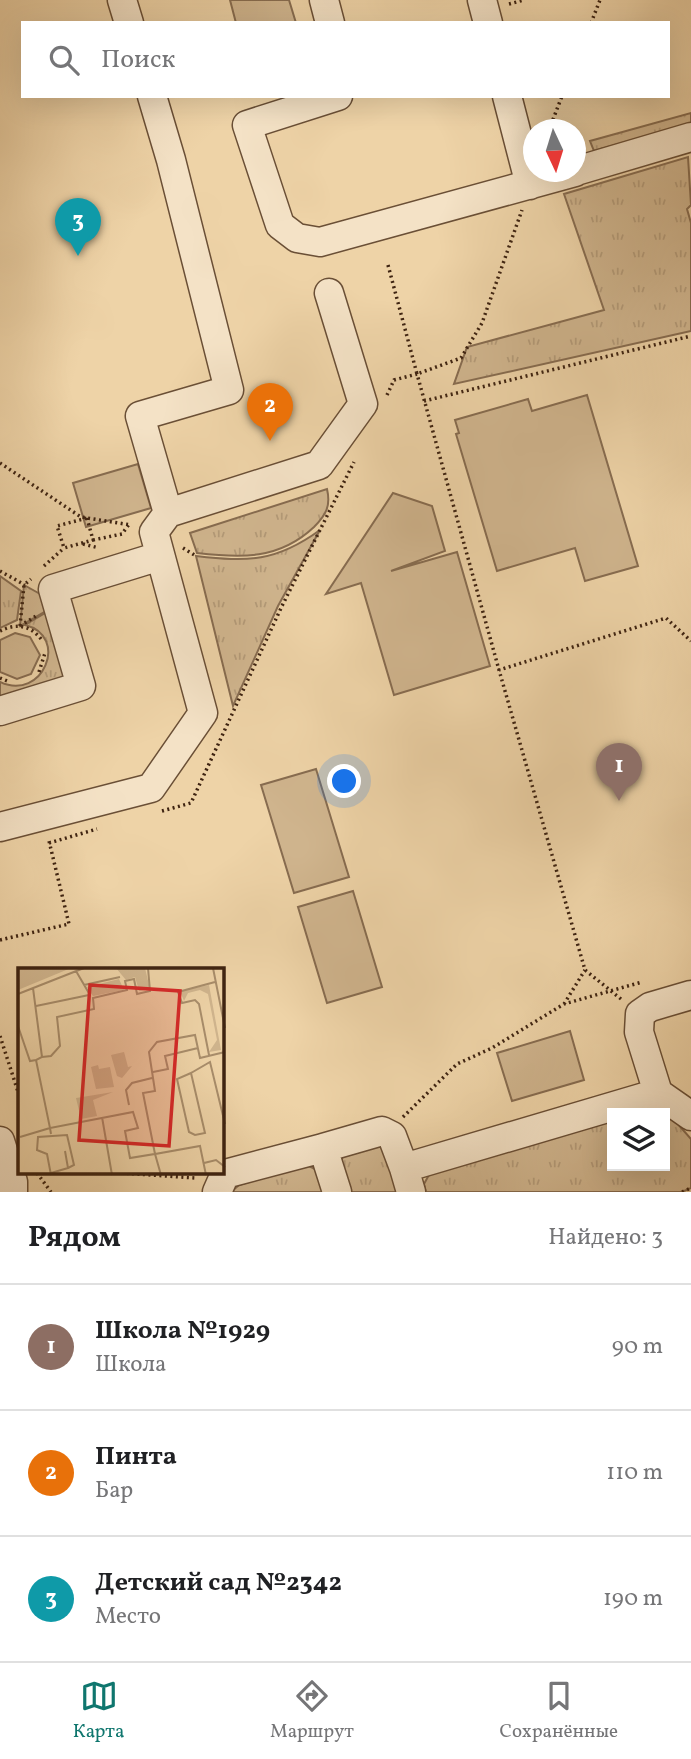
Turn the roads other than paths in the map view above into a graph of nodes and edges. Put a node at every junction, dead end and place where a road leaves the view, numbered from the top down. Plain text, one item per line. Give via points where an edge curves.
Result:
1 (122, 0) edge
2 (324, 0) edge
3 (128, 21) edge
4 (329, 21) edge
5 (153, 98) edge
6 (332, 98) edge
7 (508, 98) edge
8 (691, 137) edge
9 (586, 168) edge
10 (540, 182) edge
11 (530, 185) junction
12 (329, 293) dead end
13 (149, 529) junction
14 (0, 711) edge
15 (0, 827) edge
16 (691, 995) edge
17 (658, 1093) junction
18 (691, 1116) edge
19 (0, 1141) edge
20 (323, 1148) junction
21 (407, 1180) edge
22 (217, 1189) edge
23 (13, 1192) edge
24 (337, 1192) edge

1 - 3 lane
2 - 4 lane
5 - 13 lane via 229,390 140,416
6 - 11 lane via 247,125 280,225 297,238 320,242
7 - 11 lane
8 - 9 lane
10 - 11 lane
12 - 13 lane via 363,404 319,465
13 - 14 lane via 53,589 81,686
13 - 15 lane via 203,713 150,788
16 - 17 lane via 640,1014 639,1032
17 - 18 lane
17 - 21 lane
19 - 23 lane
20 - 21 lane via 382,1131 392,1136
20 - 22 lane via 225,1174
20 - 24 lane

